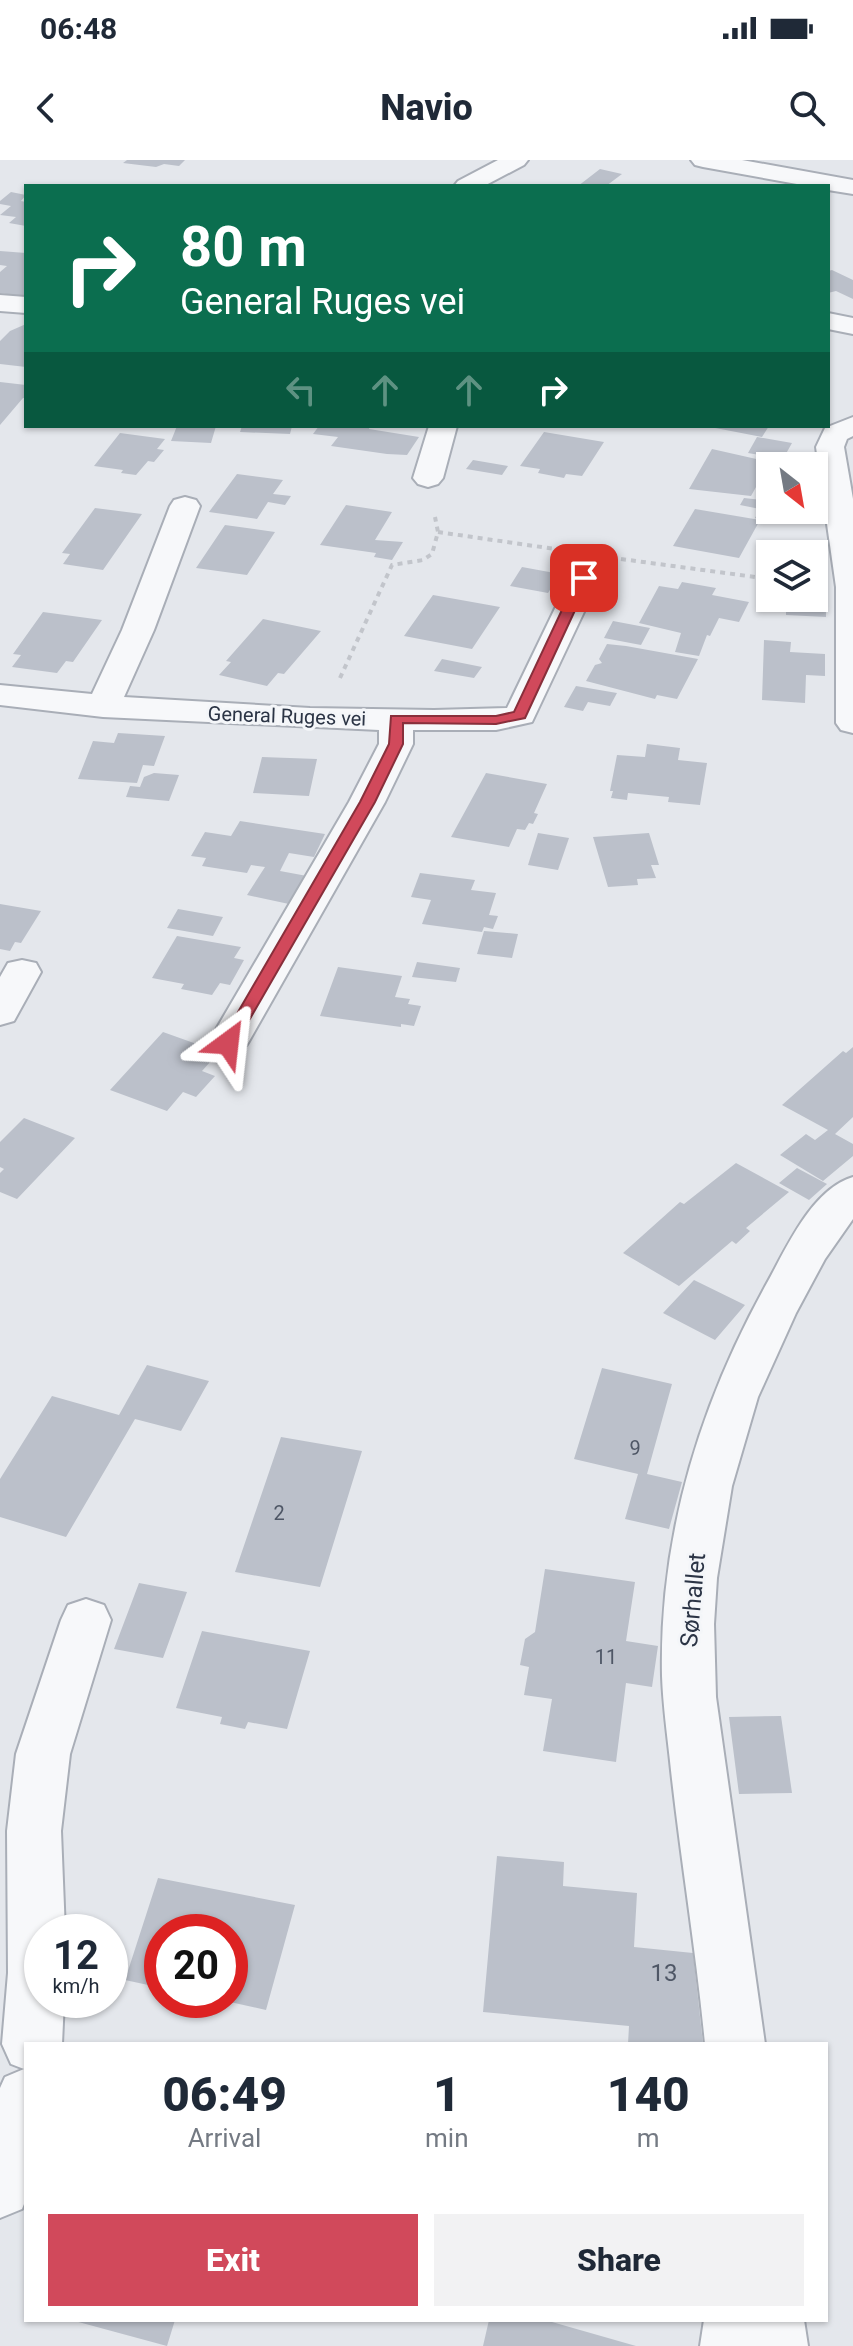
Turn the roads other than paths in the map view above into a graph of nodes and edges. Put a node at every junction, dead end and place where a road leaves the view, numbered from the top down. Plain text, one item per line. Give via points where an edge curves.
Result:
1 (516, 160) edge
2 (703, 160) edge
3 (756, 166) edge
4 (470, 184) edge
5 (727, 184) edge
6 (853, 187) edge
7 (0, 303) edge
8 (24, 305) edge
9 (830, 321) edge
10 (853, 326) edge
11 (853, 425) edge
12 (442, 428) edge
13 (428, 478) road end
14 (185, 506) dead end
15 (584, 578) dead end
16 (0, 695) edge
17 (103, 707) junction
18 (852, 717) edge
19 (396, 719) junction
20 (22, 972) dead end
21 (0, 1012) edge
22 (228, 1043) dead end
23 (853, 1192) edge
24 (86, 1620) dead end
25 (32, 2042) edge
26 (735, 2042) edge
27 (24, 2105) edge
28 (0, 2187) edge
29 (736, 2322) edge
30 (772, 2322) edge
31 (732, 2346) edge
32 (776, 2346) edge

1 - 4 street
2 - 3 street
3 - 5 street
3 - 6 street
7 - 8 street
9 - 10 street
11 - 18 street via 835,434 830,447 852,587
12 - 13 street
14 - 17 street
15 - 19 street, General Ruges vei via 520,715 496,720
16 - 17 street, General Ruges vei
17 - 19 street, General Ruges vei
19 - 22 street via 396,744 367,802
20 - 21 street
23 - 26 street, Sørhallet via 817,1234 746,1363 724,1426 698,1541 688,1671 702,1817
24 - 25 street via 43,1754 34,1831 37,1973
27 - 28 street
29 - 31 street
30 - 32 street

